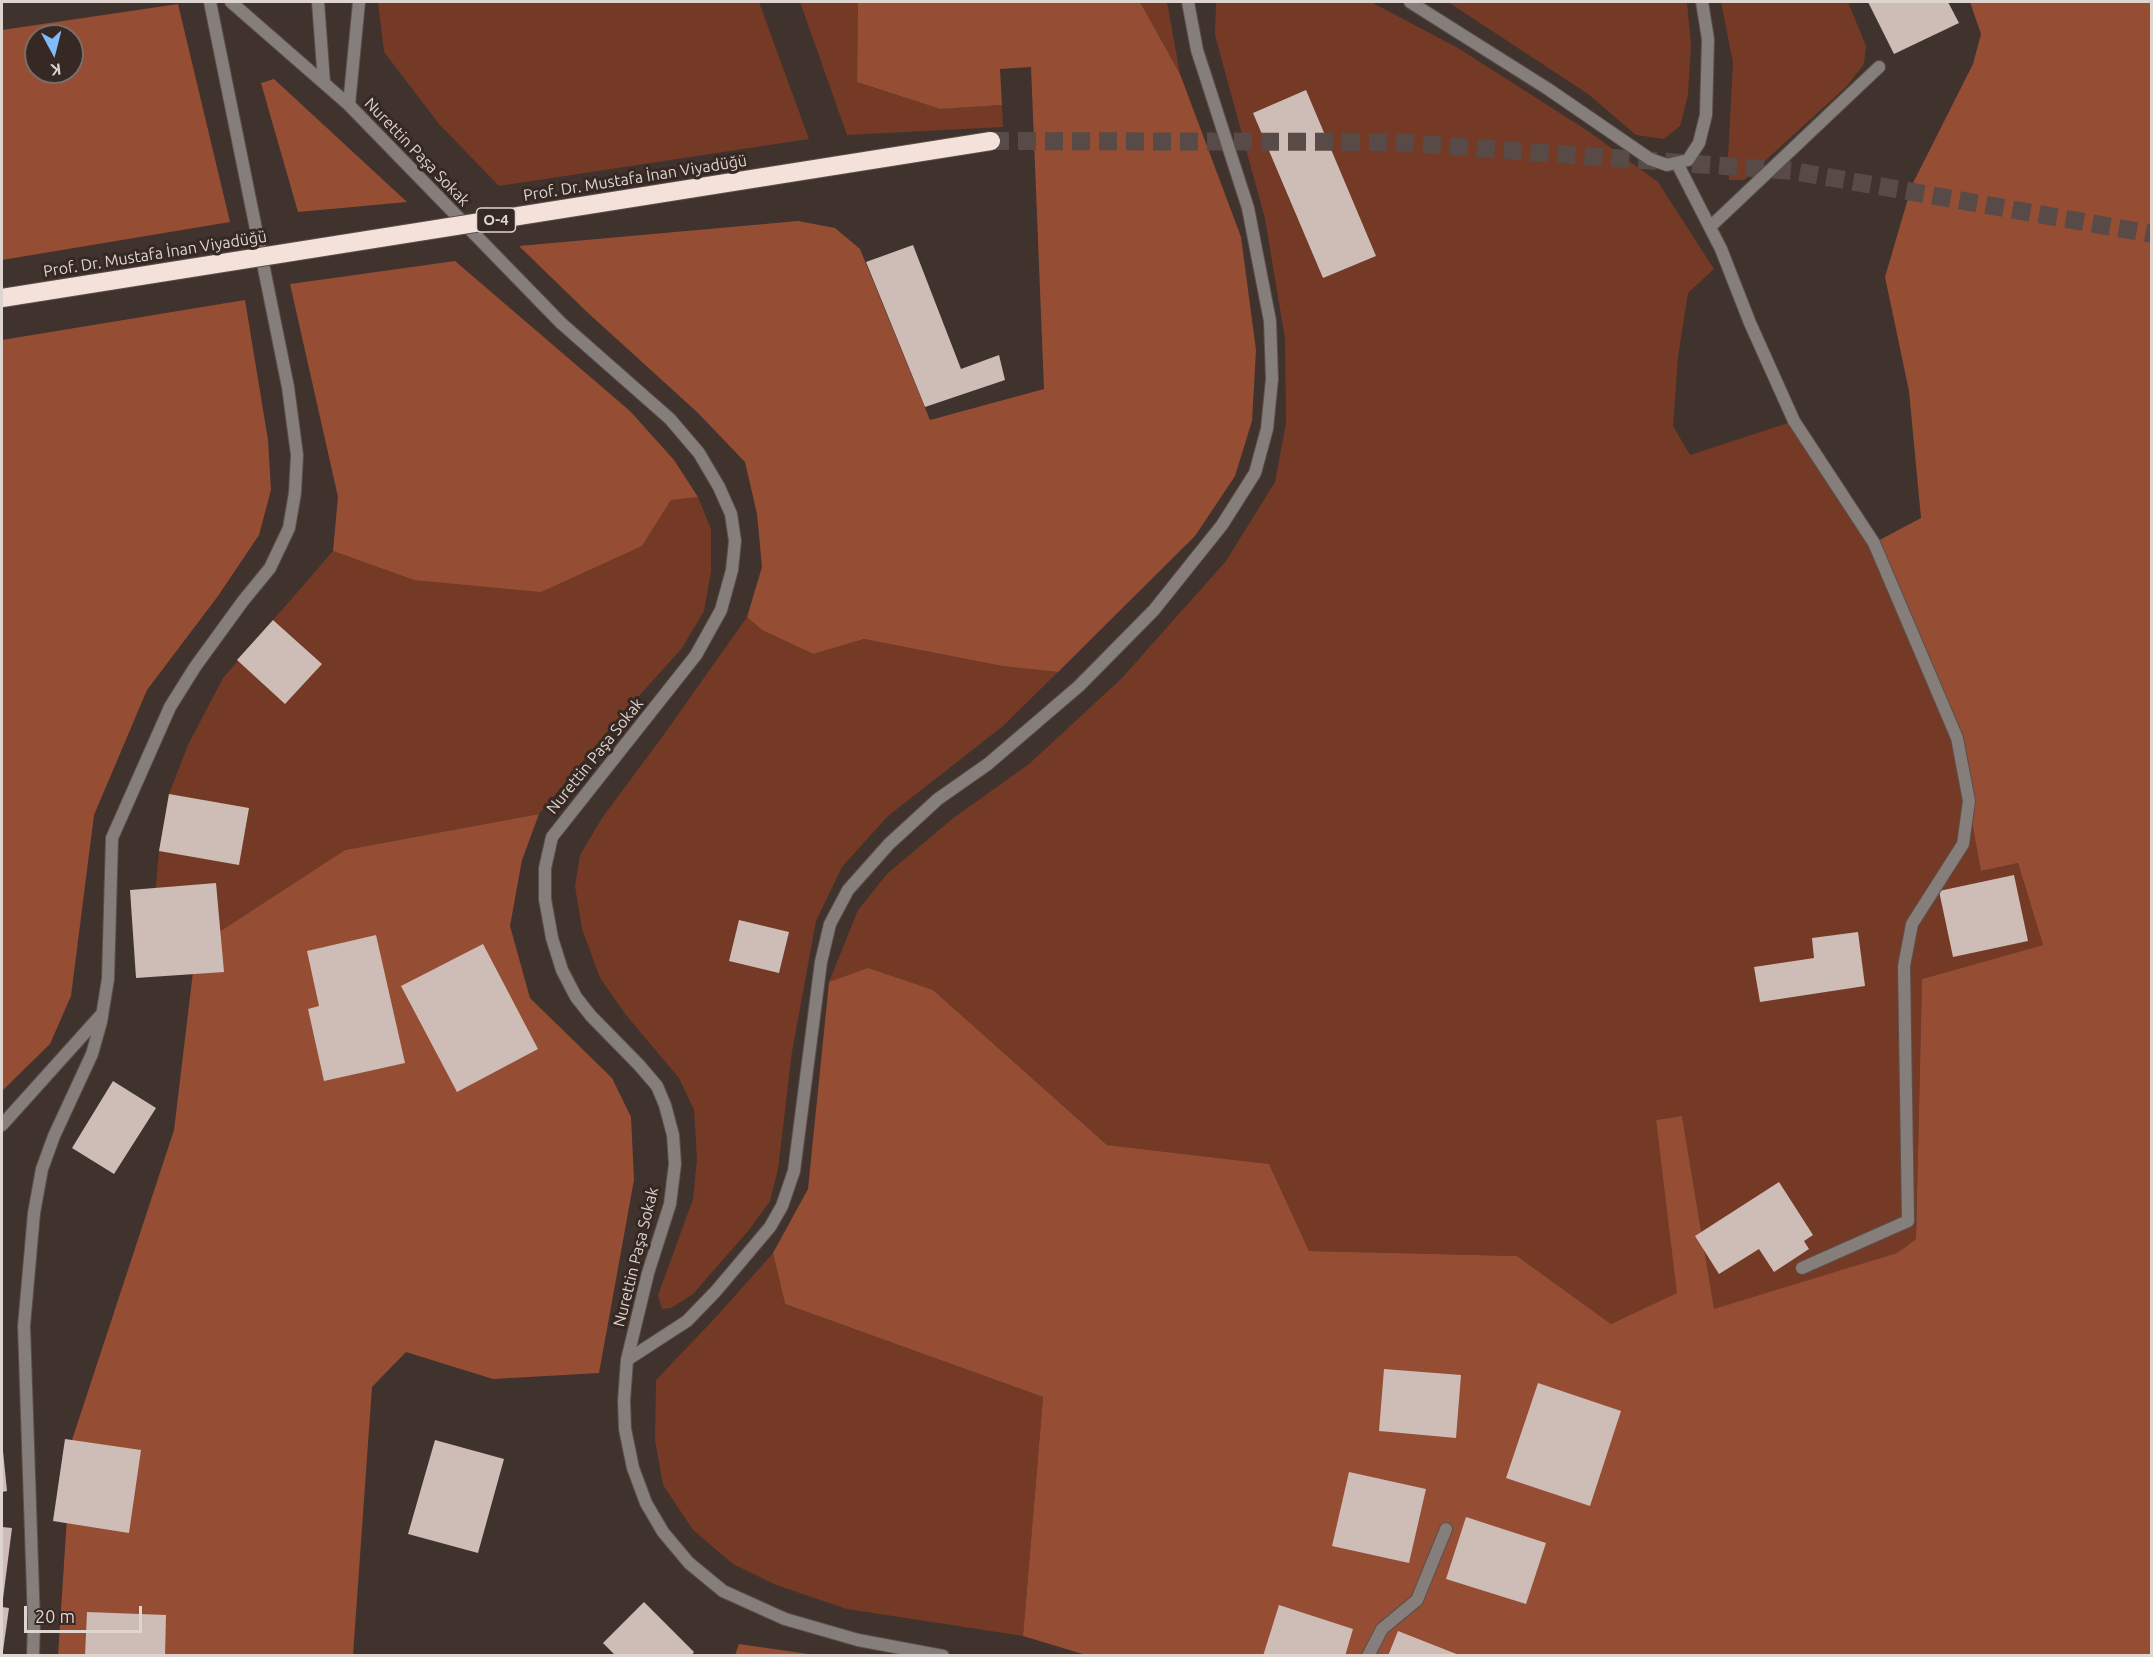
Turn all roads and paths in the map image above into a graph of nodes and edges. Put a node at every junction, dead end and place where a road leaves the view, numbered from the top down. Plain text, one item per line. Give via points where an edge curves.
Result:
1 (210, 2) edge
2 (231, 2) edge
3 (318, 2) edge
4 (359, 2) edge
5 (1188, 2) edge
6 (1410, 2) edge
7 (1702, 2) edge
8 (1879, 67) dead end
9 (324, 82) junction
10 (349, 105) junction
11 (991, 141) tunnel mouth
12 (1677, 163) junction
13 (1710, 227) junction
14 (2, 298) edge
15 (102, 1014) junction
16 (2, 1125) edge
17 (1802, 1268) dead end
18 (627, 1360) junction
19 (1446, 1529) dead end
20 (33, 1656) edge
21 (944, 1656) edge
22 (1368, 1656) edge

1 - 15 street via 288,387 297,455 296,493 289,528 270,568 195,666 170,706 112,838 108,979
2 - 9 street, Nurettin Paşa Sokak
3 - 9 street
4 - 10 street
5 - 18 street via 1197,50 1248,208 1270,321 1272,379 1267,429 1254,473 1222,525 1154,610 1079,686 988,764 938,799 848,890 830,924 821,962 794,1171 783,1206 762,1236 687,1321
6 - 12 street via 1650,159 1667,165
7 - 12 street via 1708,39 1706,115 1699,143 1688,160
8 - 13 street
9 - 10 street, Nurettin Paşa Sokak
10 - 18 street, Nurettin Paşa Sokak via 561,323 670,419 699,453 731,514 735,541 732,570 721,610 696,655 552,837 544,868 548,918 562,970 591,1016 657,1086 674,1135 675,1164 669,1204
11 - 14 highway, Prof. Dr. Mustafa İnan Viyadüğü / O-4, bridge
12 - 13 street
13 - 17 street via 1794,421 1874,543 1957,738 1969,801 1963,844 1912,924 1904,966 1908,1221
15 - 16 street
15 - 20 street via 92,1054 42,1169 34,1213 24,1326
18 - 21 street, Nurettin Paşa Sokak via 625,1429 633,1468 646,1503 663,1532 689,1563 723,1591 785,1619 858,1640
19 - 22 street via 1418,1600 1382,1629

